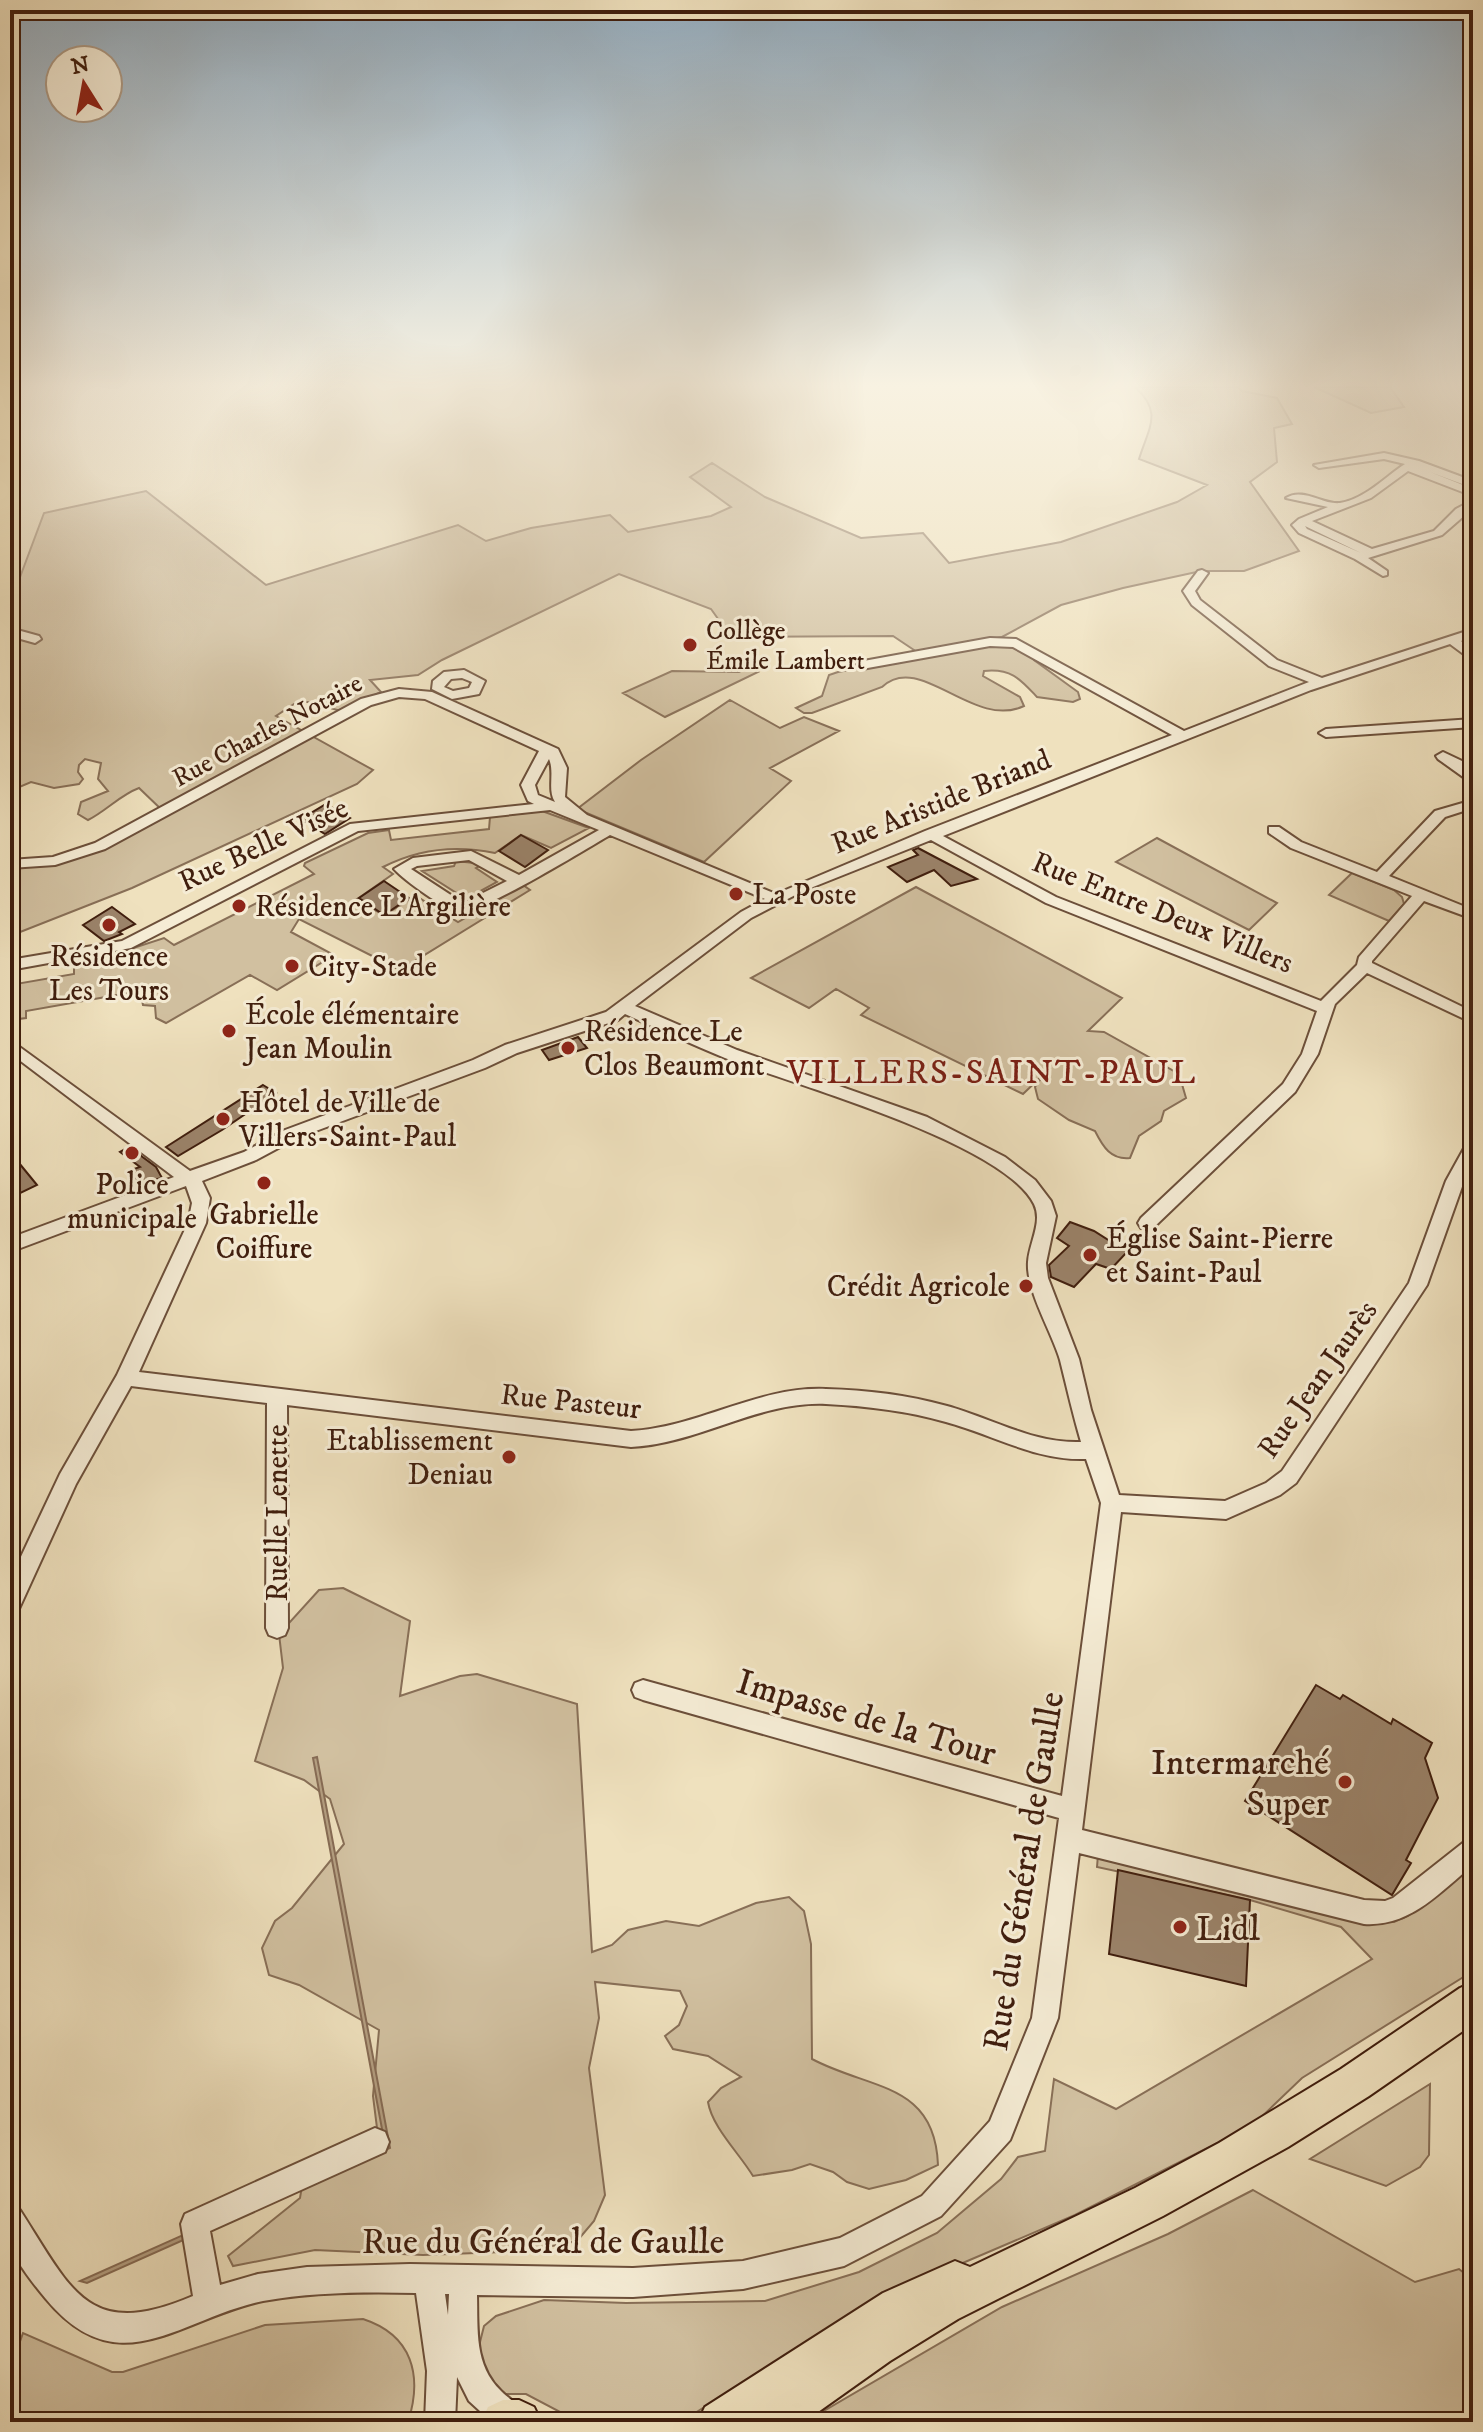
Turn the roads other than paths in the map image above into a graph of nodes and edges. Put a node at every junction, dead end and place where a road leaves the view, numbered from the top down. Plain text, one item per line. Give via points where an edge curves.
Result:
1 (1315, 500) edge
2 (1354, 500) edge
3 (1473, 503) edge
4 (1339, 507) junction
5 (1365, 555) junction
6 (1202, 573) dead end
7 (1383, 573) dead end
8 (10, 632) edge
9 (1473, 633) edge
10 (35, 639) dead end
11 (1452, 640) junction
12 (1473, 657) edge
13 (862, 665) dead end
14 (1320, 682) junction
15 (1473, 723) edge
16 (1326, 733) dead end
17 (1183, 736) junction
18 (546, 749) junction
19 (1443, 756) dead end
20 (560, 768) junction
21 (533, 774) junction
22 (1473, 780) edge
23 (1473, 804) edge
24 (550, 806) junction
25 (581, 817) junction
26 (611, 829) junction
27 (1274, 830) dead end
28 (930, 834) junction
29 (10, 864) edge
30 (1378, 879) junction
31 (518, 881) junction
32 (1420, 896) junction
33 (774, 898) junction
34 (1473, 915) edge
35 (10, 965) edge
36 (1365, 966) junction
37 (625, 1008) junction
38 (1326, 1009) junction
39 (1473, 1018) edge
40 (10, 1045) edge
41 (1473, 1147) edge
42 (188, 1179) junction
43 (1147, 1223) dead end
44 (10, 1245) edge
45 (126, 1378) junction
46 (277, 1398) junction
47 (1094, 1450) junction
48 (1111, 1503) junction
49 (10, 1604) edge
50 (277, 1628) dead end
51 (643, 1690) dead end
52 (1073, 1810) junction
53 (1070, 1839) junction
54 (1473, 1850) edge
55 (1473, 2001) edge
56 (375, 2142) dead end
57 (10, 2220) edge
58 (1049, 2248) junction
59 (429, 2281) junction
60 (463, 2281) junction
61 (209, 2303) junction
62 (440, 2422) edge
63 (503, 2422) edge
64 (518, 2422) edge
65 (720, 2422) edge
66 (767, 2422) edge

1 - 4 street
2 - 4 street
3 - 5 street via 1438,533
4 - 5 street via 1303,521
5 - 7 street
6 - 14 street via 1189,591 1196,602 1277,666
8 - 10 street
9 - 11 street, Rue Aristide Briand
11 - 12 street
11 - 14 street, Rue Aristide Briand
13 - 17 street via 990,642 1016,643
14 - 17 street, Rue Aristide Briand
15 - 16 street
17 - 28 street, Rue Aristide Briand
18 - 20 street, Rue Charles Notaire via 556,755
18 - 21 street
18 - 29 street, Rue Charles Notaire via 437,694 399,693 372,699 108,843 55,861
19 - 22 street
20 - 21 street
20 - 25 street, Rue Charles Notaire via 558,797
21 - 24 street via 527,792
23 - 30 street via 1437,816
24 - 25 street
24 - 35 street, Rue Belle Visée via 355,827 126,945
25 - 26 street
26 - 31 street
26 - 33 street
27 - 30 street via 1296,845
28 - 33 street, Rue Aristide Briand
28 - 38 street, Rue Entre Deux Villers via 1051,900
30 - 32 street
31 - 31 street via 471,855 413,862 401,869 461,908
32 - 34 street
32 - 36 street via 1364,960
33 - 37 street, Rue Aristide Briand
36 - 38 street
36 - 39 street
37 - 42 street, Rue Aristide Briand via 291,1134
37 - 47 street, Rue du Général de Gaulle via 731,1054 908,1115 987,1153 1022,1177 1046,1208 1037,1271
38 - 43 street via 1310,1054 1289,1088
40 - 42 street
41 - 48 street, Rue Jean Jaurès via 1455,1181 1418,1285 1289,1477 1226,1510
42 - 44 street, Rue Aristide Briand
42 - 45 street via 198,1189 202,1205
45 - 46 street, Rue Pasteur
45 - 49 street via 67,1480
46 - 47 street, Rue Pasteur via 642,1439 666,1437 785,1400 823,1396 934,1411 1024,1443
46 - 50 street, Ruelle Lenette
47 - 48 street, Rue du Général de Gaulle
48 - 52 street, Rue du Général de Gaulle
51 - 52 street, Impasse de la Tour
52 - 53 street, Rue du Général de Gaulle
53 - 54 street via 1374,1913 1401,1907
53 - 60 street, Rue du Général de Gaulle via 1045,2018 1028,2075 988,2147 922,2210 853,2249 773,2272 652,2283
55 - 58 main road via 1335,2096 1234,2157
56 - 61 street via 195,2224
57 - 61 street, Rue du Général de Gaulle via 58,2292 75,2310 100,2324 124,2329 149,2326
58 - 65 main road via 908,2302
58 - 66 main road via 923,2316
59 - 60 street, Rue du Général de Gaulle
59 - 61 street, Rue du Général de Gaulle via 305,2281
59 - 62 street via 442,2371
60 - 64 street via 469,2378 488,2402
63 - 64 main road

